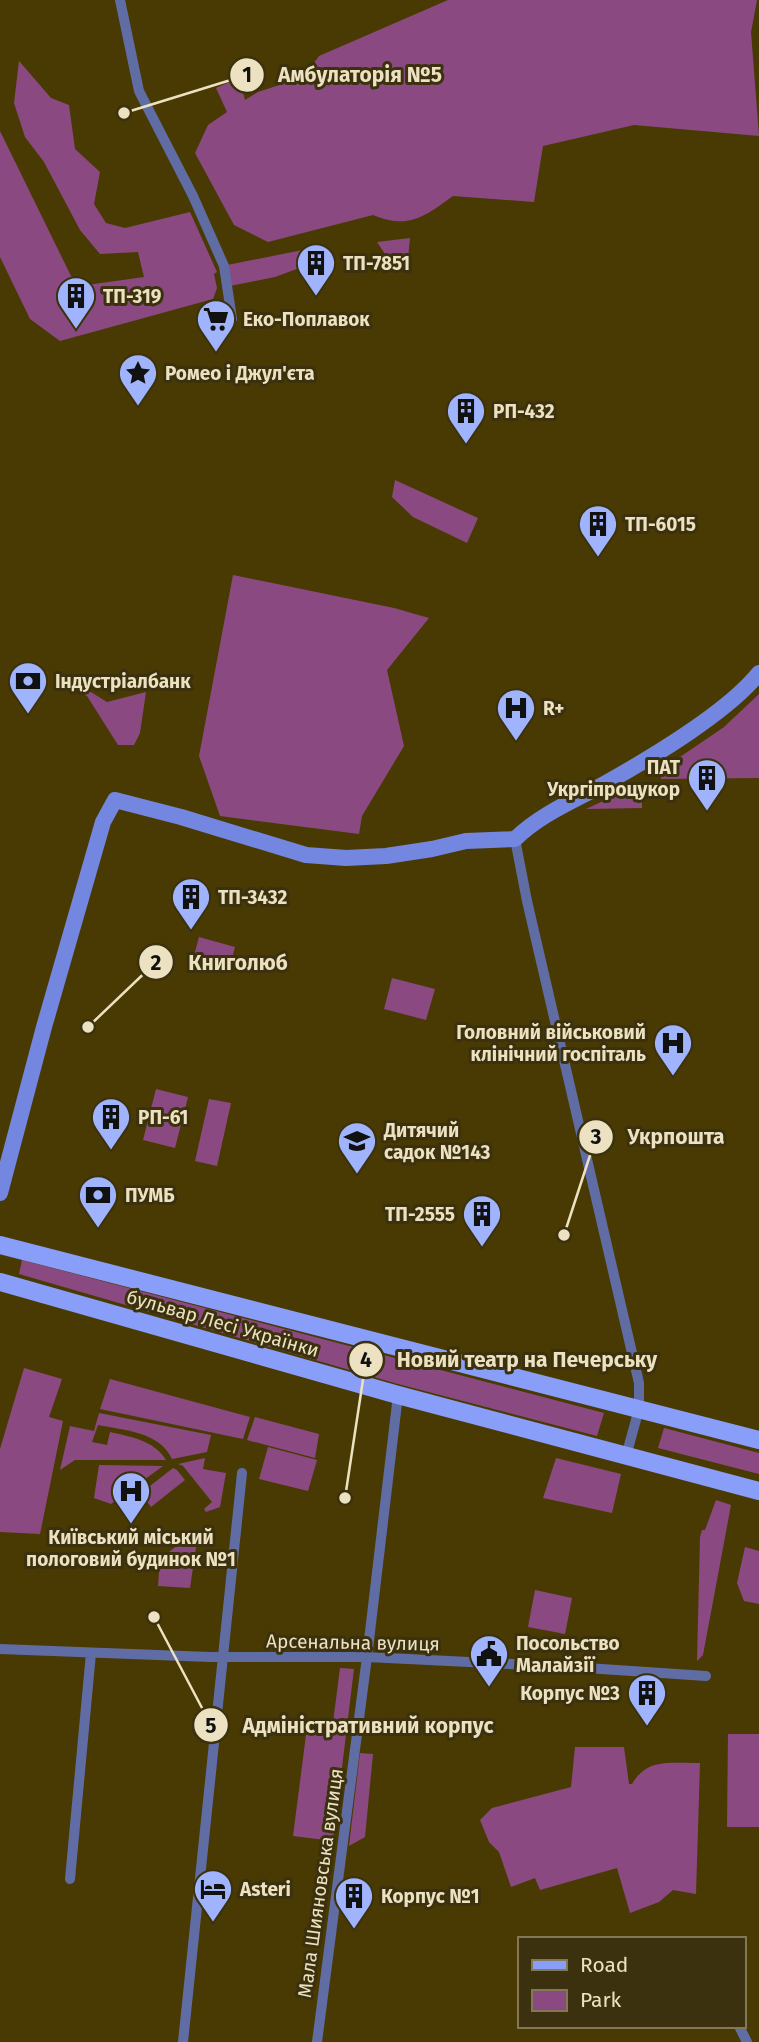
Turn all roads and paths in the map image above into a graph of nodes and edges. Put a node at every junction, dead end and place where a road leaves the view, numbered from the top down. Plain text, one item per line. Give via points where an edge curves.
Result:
1 (120, 0) edge
2 (232, 319) dead end
3 (759, 673) edge
4 (515, 839) junction
5 (0, 1193) edge
6 (0, 1245) edge
7 (0, 1282) edge
8 (398, 1395) junction
9 (639, 1409) junction
10 (759, 1440) edge
11 (626, 1456) junction
12 (242, 1473) dead end
13 (759, 1491) edge
14 (0, 1649) edge
15 (91, 1653) junction
16 (223, 1657) junction
17 (367, 1657) junction
18 (706, 1676) dead end
19 (70, 1879) dead end
20 (183, 2042) edge
21 (317, 2042) edge

1 - 2 street via 139,91 224,265
3 - 4 main road via 727,703 664,748 550,811
4 - 5 main road via 466,841 386,856 306,855 115,800 103,822
4 - 9 street via 639,1383
6 - 9 main road, бульвар Лесі Українки
7 - 8 main road, бульвар Лесі Українки
8 - 11 main road, бульвар Лесі Українки
8 - 17 street, Мала Шияновська вулиця
9 - 10 main road, бульвар Лесі Українки
9 - 11 street
11 - 13 main road, бульвар Лесі Українки
12 - 16 street
14 - 15 street, Арсенальна вулиця
15 - 16 street, Арсенальна вулиця
15 - 19 street
16 - 17 street, Арсенальна вулиця
16 - 20 street
17 - 18 street, Арсенальна вулиця
17 - 21 street, Мала Шияновська вулиця

